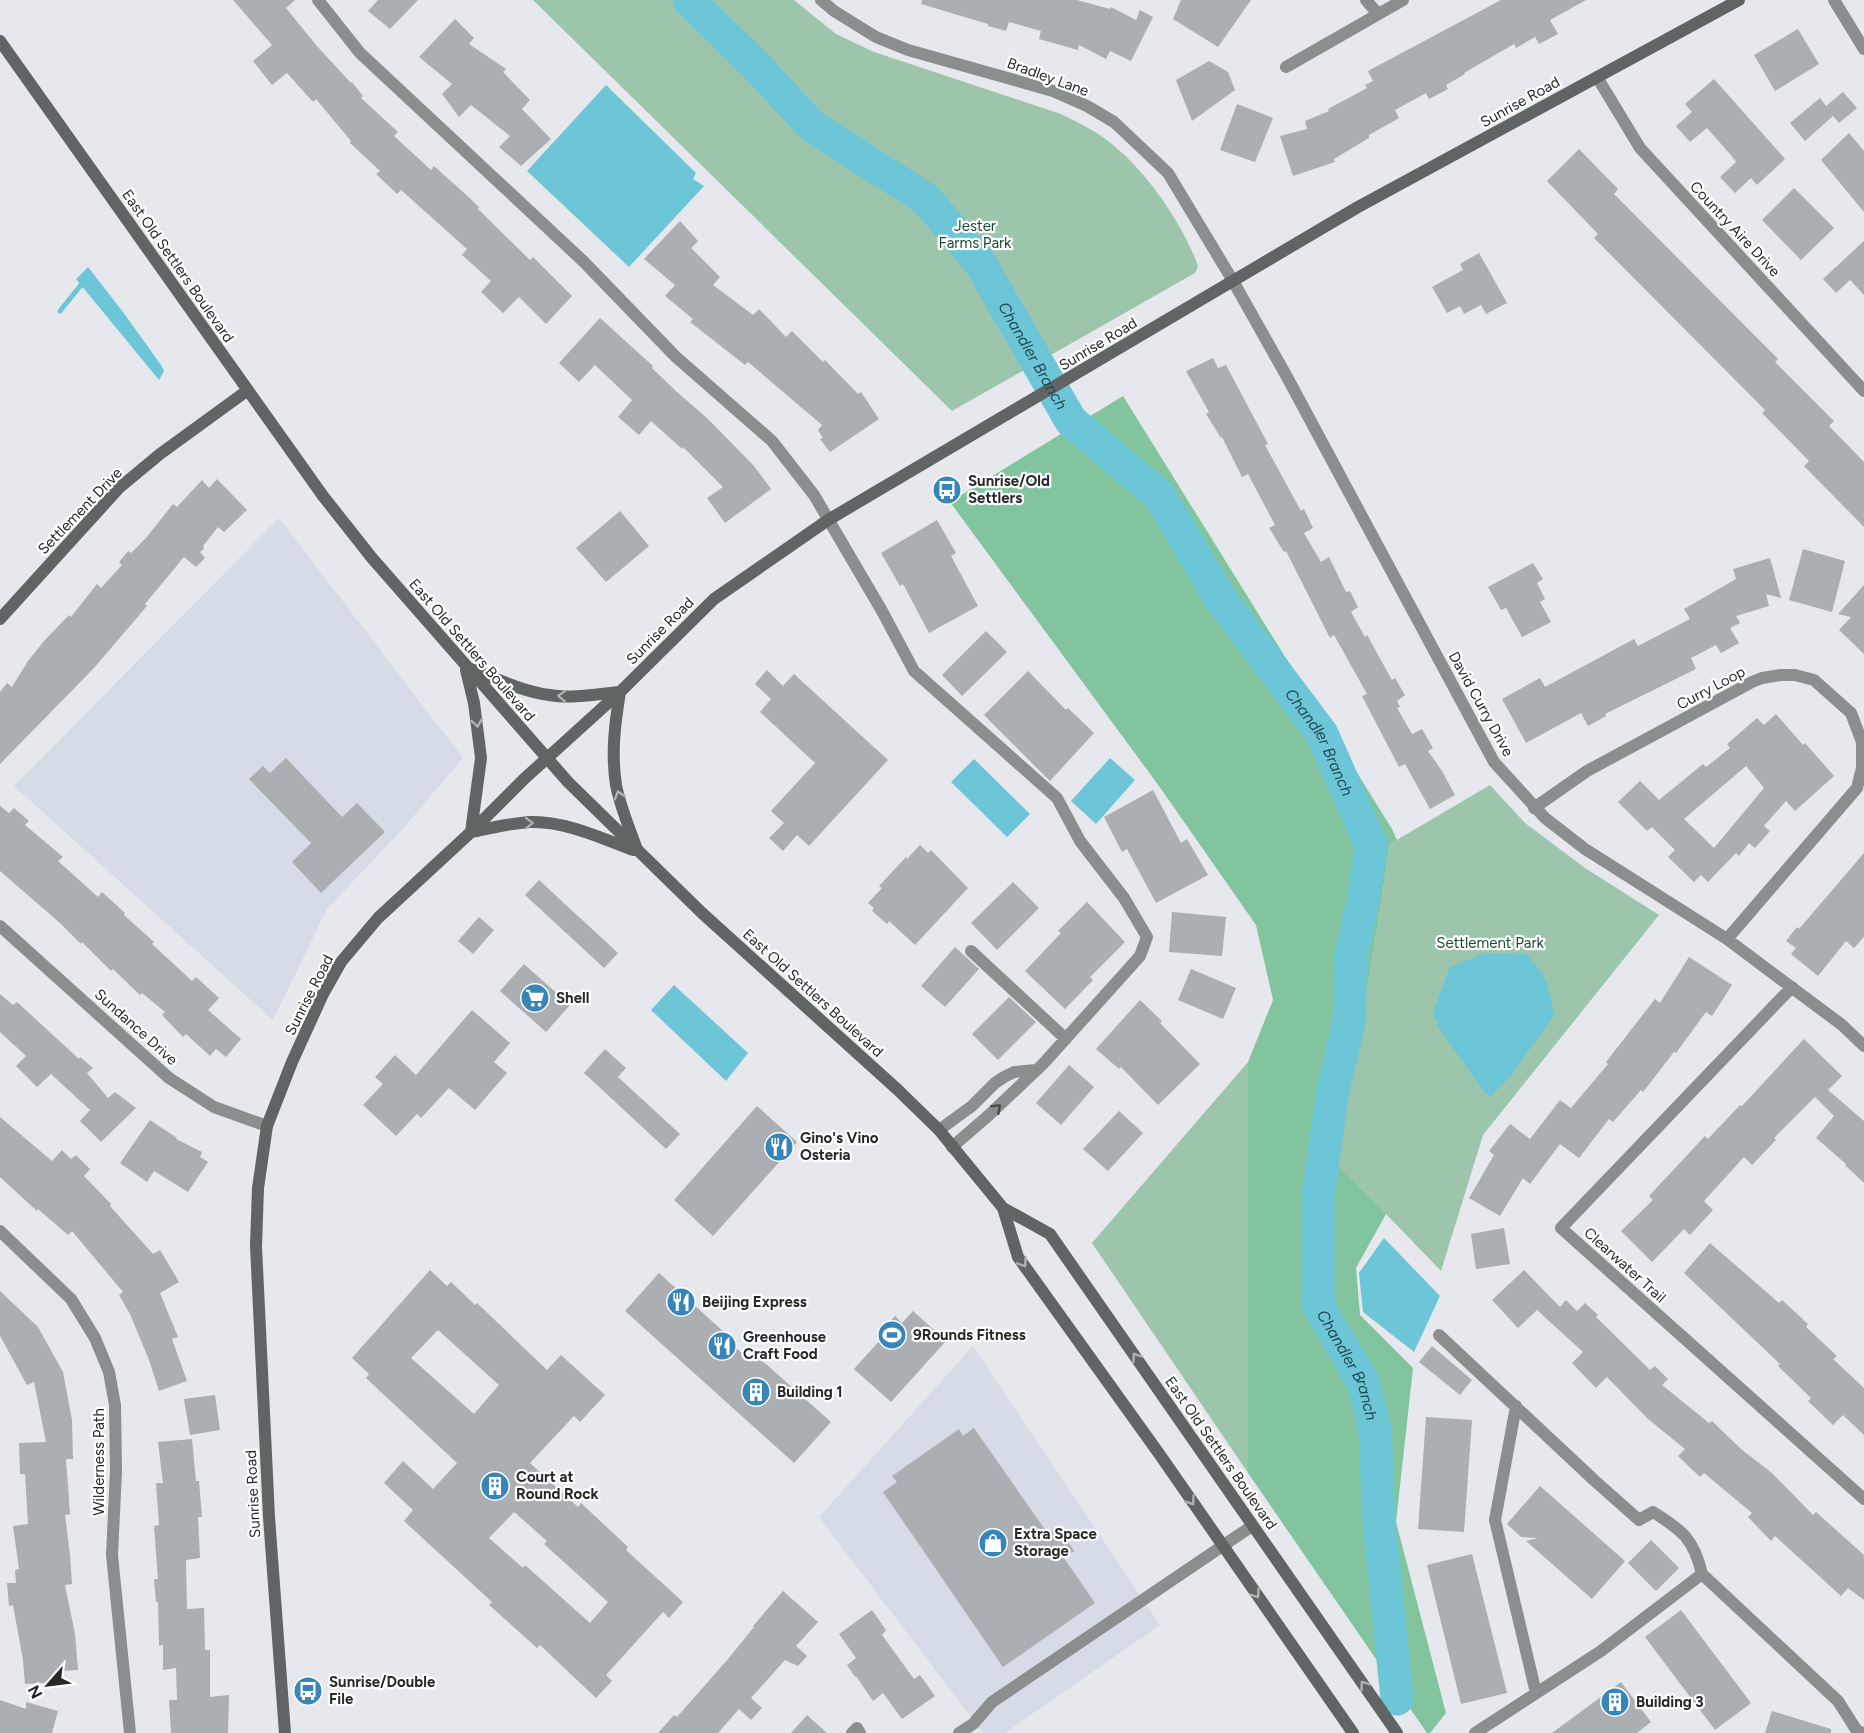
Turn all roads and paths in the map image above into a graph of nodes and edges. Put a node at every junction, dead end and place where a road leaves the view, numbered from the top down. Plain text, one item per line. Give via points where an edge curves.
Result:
1 (318, 0) edge
2 (821, 0) edge
3 (1366, 0) edge
4 (1403, 0) edge
5 (1739, 0) edge
6 (1834, 0) edge
7 (1378, 14) junction
8 (0, 41) edge
9 (1864, 48) edge
10 (1286, 67) dead end
11 (1597, 77) junction
12 (1233, 281) junction
13 (248, 390) junction
14 (1864, 391) edge
15 (828, 520) junction
16 (0, 619) edge
17 (465, 666) junction
18 (620, 692) junction
19 (547, 758) junction
20 (1534, 807) junction
21 (471, 831) junction
22 (637, 851) junction
23 (0, 926) edge
24 (1727, 939) junction
25 (971, 951) dead end
26 (1792, 987) junction
27 (1066, 1039) junction
28 (1864, 1046) edge
29 (1040, 1067) junction
30 (267, 1126) junction
31 (939, 1130) junction
32 (952, 1146) junction
33 (1004, 1208) junction
34 (0, 1231) edge
35 (1439, 1335) dead end
36 (1516, 1406) junction
37 (1864, 1499) edge
38 (1252, 1526) junction
39 (1223, 1546) junction
40 (1702, 1574) junction
41 (1536, 1693) junction
42 (1849, 1718) junction
43 (130, 1733) edge
44 (285, 1733) edge
45 (852, 1733) edge
46 (860, 1733) edge
47 (959, 1733) edge
48 (1353, 1733) edge
49 (1397, 1733) edge
50 (1475, 1733) edge
51 (1843, 1733) edge
52 (1863, 1733) edge

1 - 15 street via 360,53 583,261 676,357 772,441 814,495
2 - 12 street, Bradley Lane via 876,37 908,50 1053,91 1114,122 1168,173
3 - 7 street
4 - 7 street
5 - 11 main road, Sunrise Road
6 - 9 street
7 - 10 street
8 - 13 main road, East Old Settlers Boulevard
11 - 12 main road, Sunrise Road
11 - 14 street, Country Aire Drive via 1640,148
12 - 15 main road, Sunrise Road
12 - 20 street, David Curry Drive via 1494,762
13 - 16 main road, Settlement Drive via 119,488
13 - 17 main road, East Old Settlers Boulevard via 323,496
15 - 18 main road, Sunrise Road via 714,599
15 - 27 street via 914,671 1057,798 1080,840 1147,936 1140,956
18 -> 17 main road via 548,695
17 - 19 main road, East Old Settlers Boulevard
17 -> 21 main road via 481,758
18 - 19 main road, Sunrise Road
22 -> 18 main road via 616,787 613,762
19 - 21 main road, Sunrise Road
19 - 22 main road, East Old Settlers Boulevard
20 - 24 street, David Curry Drive via 1585,849
20 - 24 street, Curry Loop via 1587,771 1752,682 1781,675 1814,680 1856,722 1863,753 1857,788
21 -> 22 main road via 545,823
21 - 30 main road, Sunrise Road via 378,918 341,962 292,1062
22 - 31 main road, East Old Settlers Boulevard
23 - 30 street, Sundance Drive via 169,1078 214,1107
24 - 26 street, David Curry Drive
25 - 27 street
26 - 28 street, David Curry Drive
26 - 37 street, Clearwater Trail via 1561,1228
27 - 29 street
29 - 31 street via 1004,1077
32 -> 29 street
30 - 44 main road, Sunrise Road via 258,1188 256,1246 269,1517
31 - 32 main road, East Old Settlers Boulevard
32 - 33 main road, East Old Settlers Boulevard
38 -> 33 main road, East Old Settlers Boulevard via 1050,1233
33 -> 39 main road, East Old Settlers Boulevard via 1018,1257
34 - 43 street, Wilderness Path via 71,1299 110,1372 116,1471 112,1555
35 - 36 street
36 - 40 street via 1639,1520 1653,1512 1679,1528 1697,1553
36 - 41 street via 1495,1520
38 - 39 street
49 -> 38 main road, East Old Settlers Boulevard
39 - 47 street via 993,1702
39 -> 48 main road, East Old Settlers Boulevard
40 - 41 street via 1601,1651
40 - 42 street via 1838,1701
41 - 50 street
42 - 51 street
42 - 52 street via 1857,1731
45 - 46 street via 856,1728

